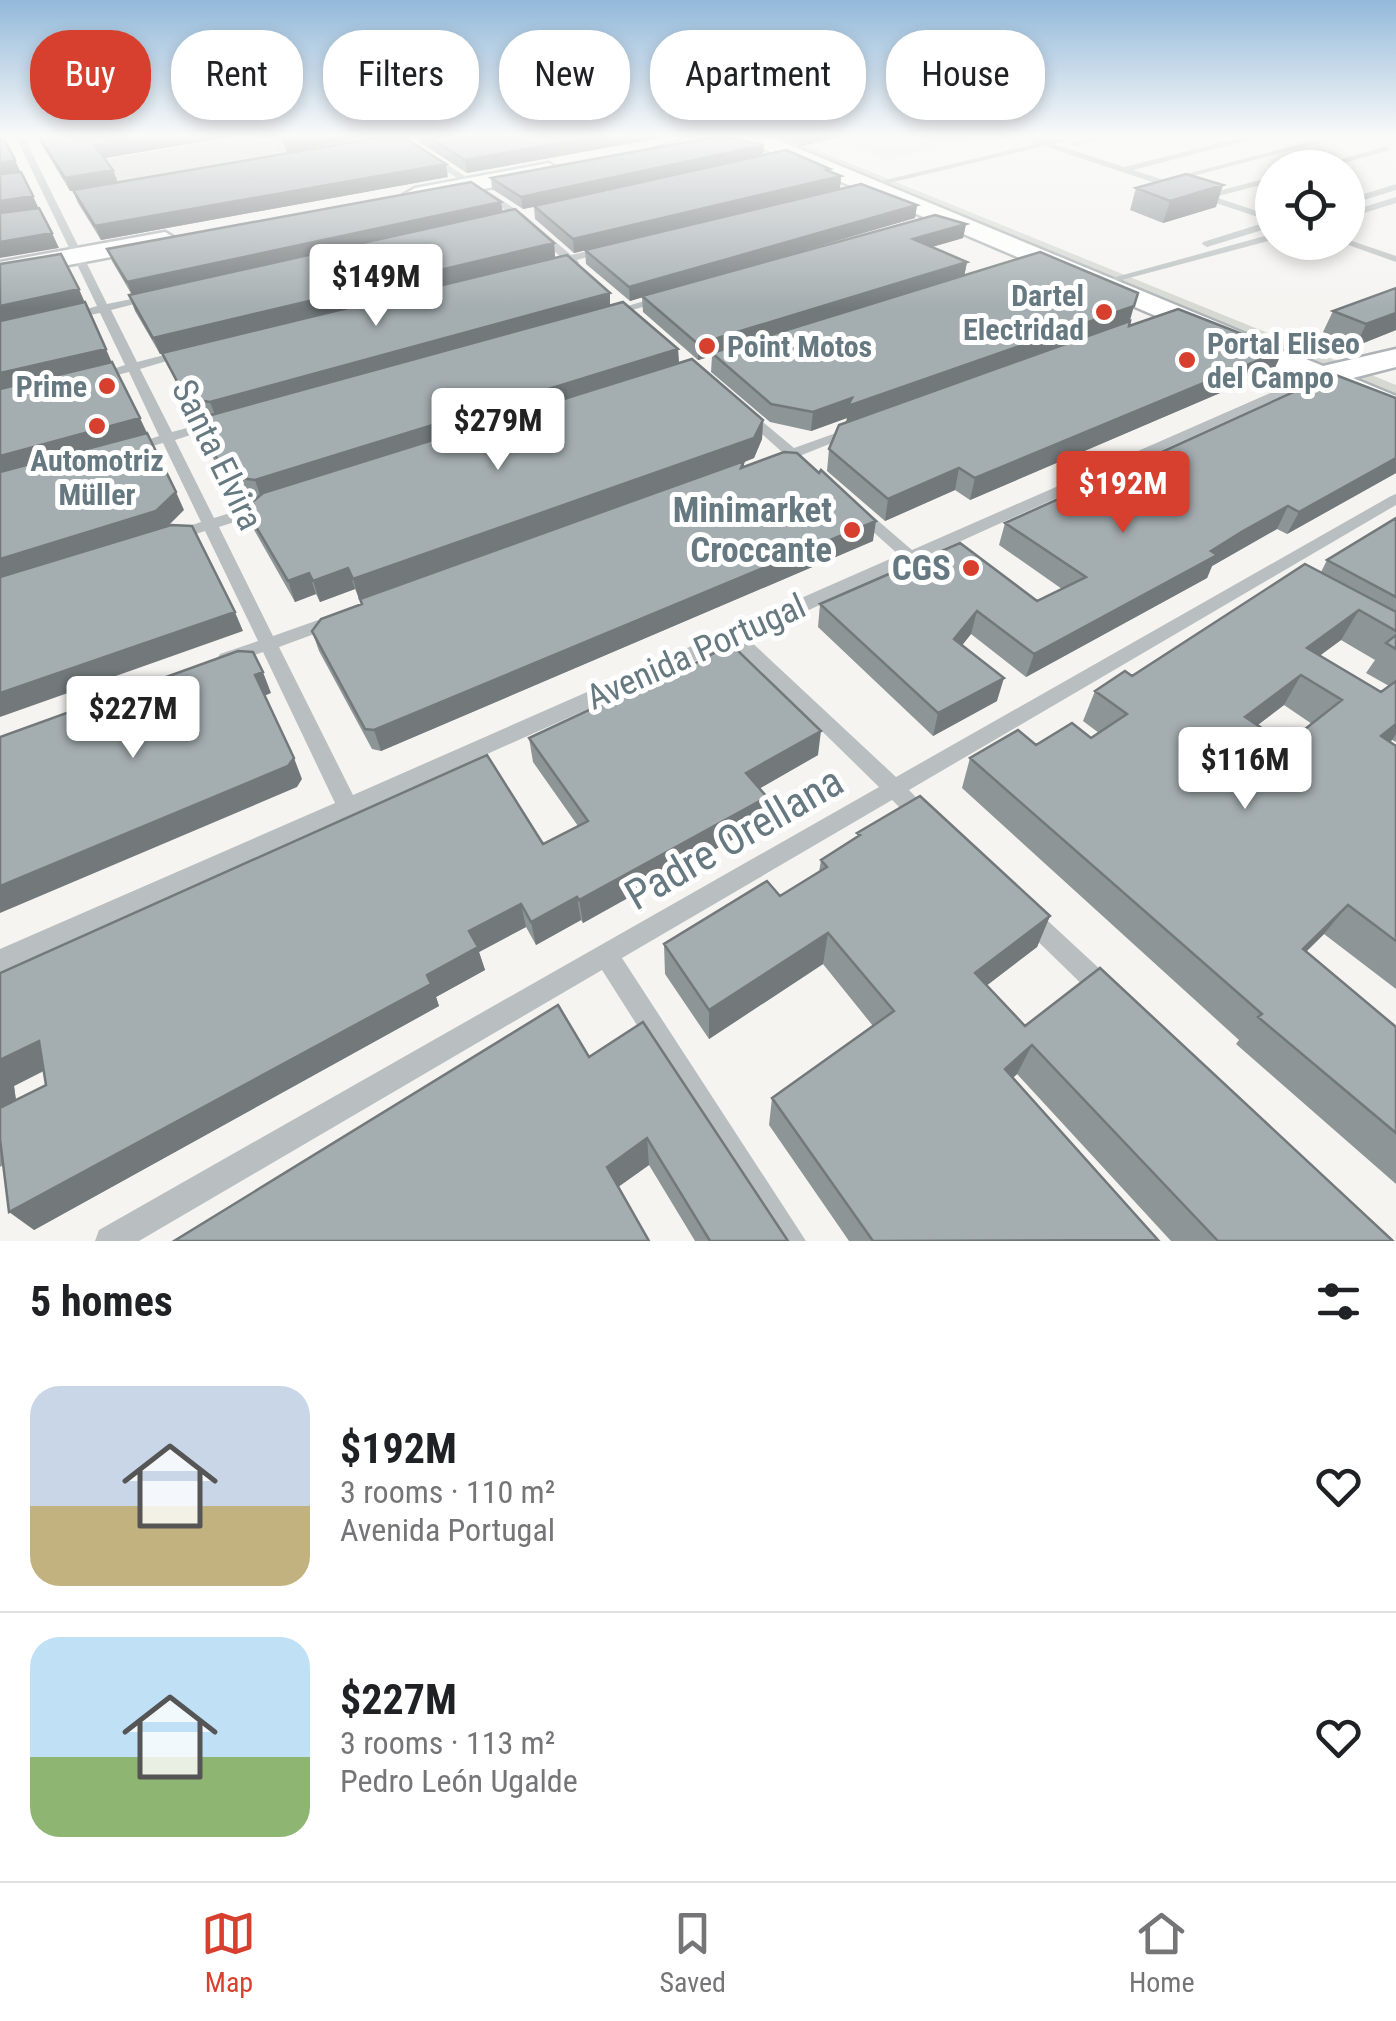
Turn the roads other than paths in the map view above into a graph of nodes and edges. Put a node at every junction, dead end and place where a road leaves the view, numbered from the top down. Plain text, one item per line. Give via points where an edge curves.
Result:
1 (47, 193) edge
2 (425, 193) edge
3 (485, 193) edge
4 (869, 193) edge
5 (933, 193) edge
6 (1193, 193) edge
7 (1221, 193) edge
8 (1206, 197) junction
9 (68, 198) dead end
10 (388, 200) edge
11 (1396, 200) edge
12 (53, 201) junction
13 (1365, 210) edge
14 (539, 212) edge
15 (59, 213) junction
16 (39, 216) edge
17 (520, 216) junction
18 (1255, 216) edge
19 (501, 220) edge
20 (1255, 227) edge
21 (196, 234) edge
22 (1255, 243) edge
23 (625, 245) edge
24 (1365, 249) edge
25 (81, 255) junction
26 (569, 259) junction
27 (1396, 259) edge
28 (532, 268) edge
29 (0, 270) edge
30 (1133, 272) junction
31 (587, 274) edge
32 (1100, 283) junction
33 (684, 293) edge
34 (163, 295) edge
35 (614, 297) edge
36 (107, 308) junction
37 (627, 309) junction
38 (590, 319) edge
39 (50, 320) edge
40 (646, 324) edge
41 (192, 352) edge
42 (1396, 358) edge
43 (1362, 364) junction
44 (135, 366) junction
45 (1320, 376) junction
46 (1396, 378) edge
47 (77, 381) edge
48 (733, 401) edge
49 (1396, 408) edge
50 (238, 418) edge
51 (867, 426) edge
52 (170, 437) junction
53 (113, 453) edge
54 (798, 459) junction
55 (754, 467) edge
56 (1396, 499) edge
57 (286, 500) edge
58 (849, 503) edge
59 (211, 524) junction
60 (158, 541) edge
61 (912, 557) junction
62 (362, 610) edge
63 (734, 635) junction
64 (269, 644) junction
65 (215, 663) edge
66 (894, 789) junction
67 (348, 806) junction
68 (937, 830) edge
69 (1009, 898) edge
70 (606, 955) junction
71 (0, 961) edge
72 (1124, 1008) edge
73 (110, 1241) edge
74 (791, 1241) edge

1 - 12 street, Santa Elvira
2 - 10 main road
3 - 17 street
4 - 32 main road via 1030,262
5 - 30 main road
6 - 8 street
7 - 8 street
8 - 18 street
9 - 12 street
11 - 13 street
12 - 15 street, Santa Elvira
14 - 17 street
15 - 16 street
15 - 25 street, Santa Elvira
17 - 19 street
17 - 26 street
20 - 30 street
21 - 25 main road
22 - 30 street via 1159,271
23 - 26 street
24 - 27 street
25 - 29 main road
25 - 36 street, Santa Elvira
26 - 28 street
26 - 31 street
30 - 32 street
30 - 43 main road
32 - 45 main road via 1161,320
33 - 37 street
34 - 36 street
35 - 37 street
36 - 39 street
36 - 44 street, Santa Elvira
37 - 38 street
37 - 40 street
41 - 44 street
42 - 43 main road, Avenida Portugal
43 - 45 main road, Avenida Portugal
43 - 46 main road
44 - 47 street
44 - 52 street, Santa Elvira
45 - 49 main road
45 - 61 street, Avenida Portugal
48 - 54 street
50 - 52 street
51 - 54 street
52 - 53 street
52 - 59 street, Santa Elvira
54 - 55 street
56 - 66 street, Padre Orellana via 1279,576
57 - 59 street
58 - 61 street
59 - 60 street
59 - 64 street, Santa Elvira
61 - 63 street, Avenida Portugal
62 - 64 street
63 - 66 street
63 - 67 street, Avenida Portugal
64 - 65 street
64 - 67 street, Santa Elvira
66 - 68 street
66 - 70 street, Padre Orellana
67 - 71 street, Avenida Portugal
69 - 72 street
70 - 73 street, Padre Orellana
70 - 74 street

